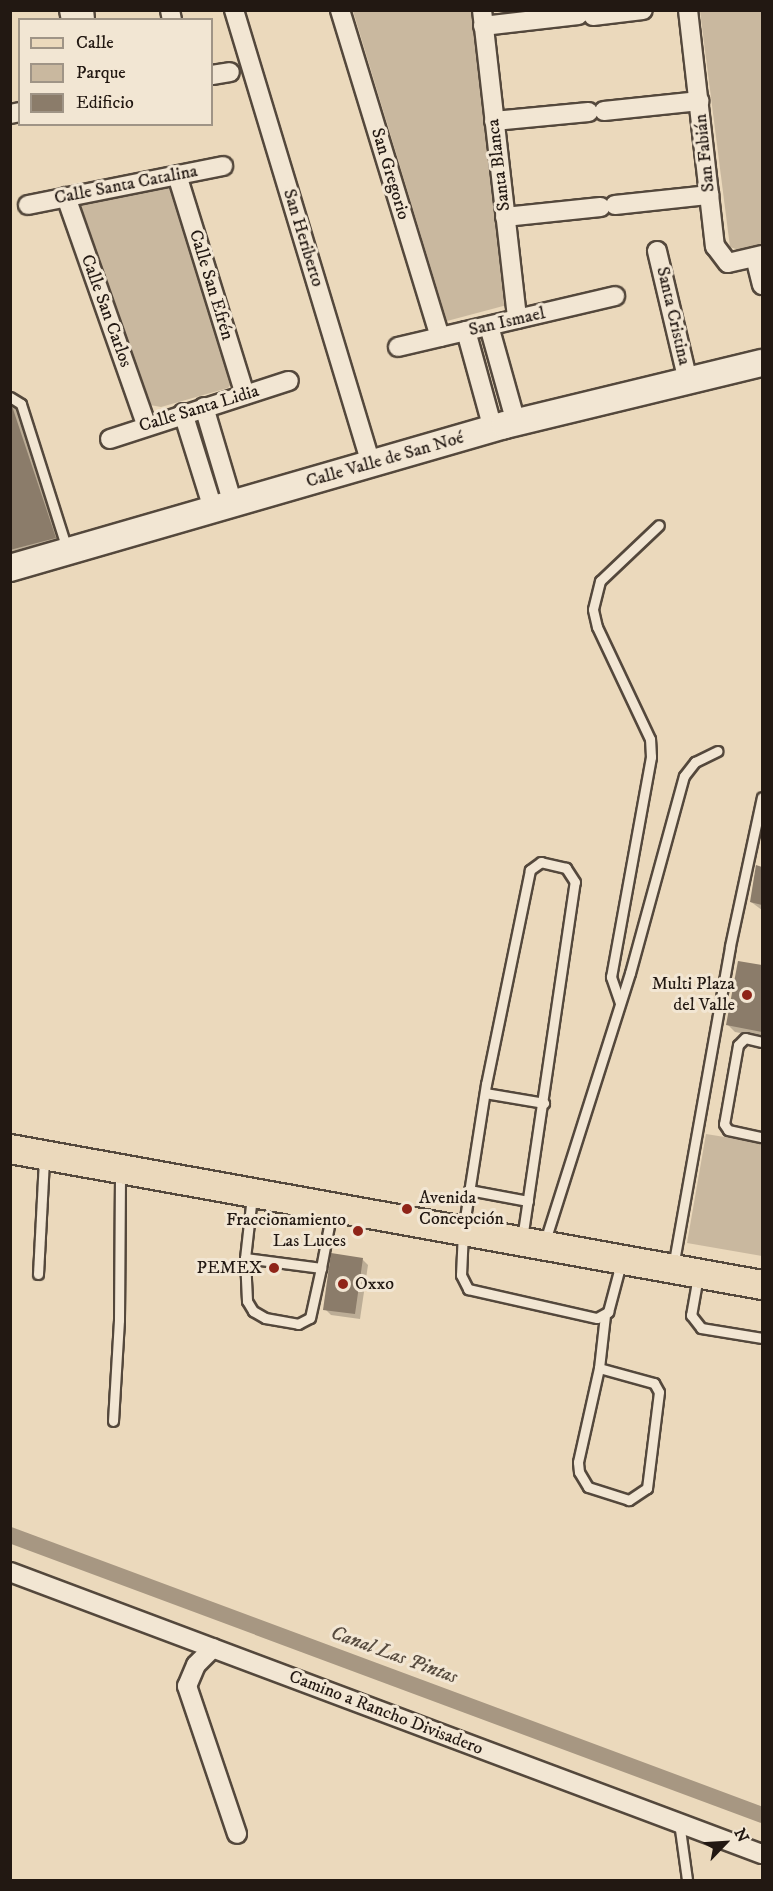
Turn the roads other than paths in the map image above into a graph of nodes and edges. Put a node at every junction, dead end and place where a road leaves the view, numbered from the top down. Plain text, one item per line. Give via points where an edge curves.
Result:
1 (234, 10) edge
2 (340, 10) edge
3 (644, 10) edge
4 (688, 10) edge
5 (482, 18) edge
6 (230, 72) dead end
7 (213, 75) edge
8 (699, 101) junction
9 (494, 121) junction
10 (223, 166) dead end
11 (177, 175) junction
12 (709, 195) junction
13 (66, 197) junction
14 (28, 205) dead end
15 (505, 217) junction
16 (657, 251) dead end
17 (759, 256) edge
18 (762, 285) edge
19 (615, 296) dead end
20 (517, 319) junction
21 (489, 326) junction
22 (466, 331) junction
23 (440, 337) junction
24 (398, 347) dead end
25 (762, 363) edge
26 (289, 381) dead end
27 (688, 381) junction
28 (245, 395) junction
29 (10, 398) edge
30 (204, 407) junction
31 (183, 413) junction
32 (146, 424) junction
33 (504, 426) junction
34 (110, 439) dead end
35 (371, 465) junction
36 (223, 506) junction
37 (659, 525) dead end
38 (68, 552) junction
39 (10, 568) edge
40 (718, 751) dead end
41 (762, 797) edge
42 (620, 1003) junction
43 (762, 1042) edge
44 (485, 1094) junction
45 (544, 1103) junction
46 (762, 1137) edge
47 (10, 1149) edge
48 (44, 1155) junction
49 (120, 1169) junction
50 (469, 1190) junction
51 (253, 1193) junction
52 (528, 1201) junction
53 (332, 1208) junction
54 (463, 1231) junction
55 (533, 1244) junction
56 (245, 1258) junction
57 (622, 1260) junction
58 (321, 1268) junction
59 (686, 1271) junction
60 (38, 1274) dead end
61 (762, 1285) edge
62 (605, 1315) junction
63 (762, 1338) edge
64 (599, 1368) junction
65 (113, 1421) dead end
66 (10, 1572) edge
67 (213, 1648) junction
68 (679, 1822) junction
69 (237, 1834) dead end
70 (762, 1854) edge
71 (687, 1881) edge

1 - 35 street, San Heriberto
2 - 23 street, San Gregorio
3 - 5 street
4 - 8 street, San Fabián
5 - 9 street, Santa Blanca
6 - 7 street
8 - 9 street
8 - 12 street, San Fabián
9 - 15 street, Santa Blanca
10 - 11 street, Calle Santa Catalina
11 - 13 street, Calle Santa Catalina
11 - 28 street, Calle San Efrén
12 - 15 street
12 - 17 street, San Fabián via 718,255 728,263
13 - 14 street, Calle Santa Catalina
13 - 32 street, Calle San Carlos
15 - 20 street, Santa Blanca
16 - 27 street, Santa Cristina
17 - 18 street, San Fabián
19 - 20 street, San Ismael
20 - 21 street, San Ismael
21 - 22 street, San Ismael
21 - 33 street
22 - 23 street, San Ismael
22 - 33 street
23 - 24 street, San Ismael
25 - 27 street, Calle Valle de San Noé
26 - 28 street, Calle Santa Lidia
27 - 33 street, Calle Valle de San Noé
28 - 30 street, Calle Santa Lidia
29 - 38 lane via 21,404
30 - 31 street, Calle Santa Lidia
30 - 36 street
31 - 32 street, Calle Santa Lidia
31 - 36 street
32 - 34 street, Calle Santa Lidia
33 - 35 street, Calle Valle de San Noé
35 - 36 street, Calle Valle de San Noé
36 - 38 street, Calle Valle de San Noé
37 - 42 lane via 600,581 593,609 597,627 650,739 651,757 611,976
38 - 39 street, Calle Valle de San Noé
40 - 42 lane via 695,762 684,776
41 - 59 lane via 730,946
42 - 55 lane
43 - 46 lane via 745,1038 738,1045 724,1124 728,1130
44 - 45 lane
44 - 45 lane via 530,870 541,862 566,868 575,882
44 - 50 lane
45 - 52 lane
47 - 48 main road
48 - 49 main road
48 - 60 lane
49 - 51 main road
49 - 65 lane via 119,1320
50 - 52 lane
50 - 54 lane
51 - 53 main road
51 - 56 lane
52 - 55 lane
53 - 54 main road
53 - 58 lane
54 - 55 main road
54 - 62 lane via 461,1275 468,1289 597,1318
55 - 57 main road
56 - 58 lane
56 - 58 lane via 247,1301 253,1311 265,1318 298,1324 310,1318
57 - 59 main road
57 - 62 lane
59 - 61 main road
59 - 63 lane via 690,1315 701,1328
62 - 64 lane
64 - 64 lane via 579,1472 588,1487 629,1500 646,1488 659,1392 654,1383
66 - 67 street, Camino a Rancho Divisadero
67 - 68 street, Camino a Rancho Divisadero
67 - 69 street via 196,1665 187,1686
68 - 70 street, Camino a Rancho Divisadero
68 - 71 lane

